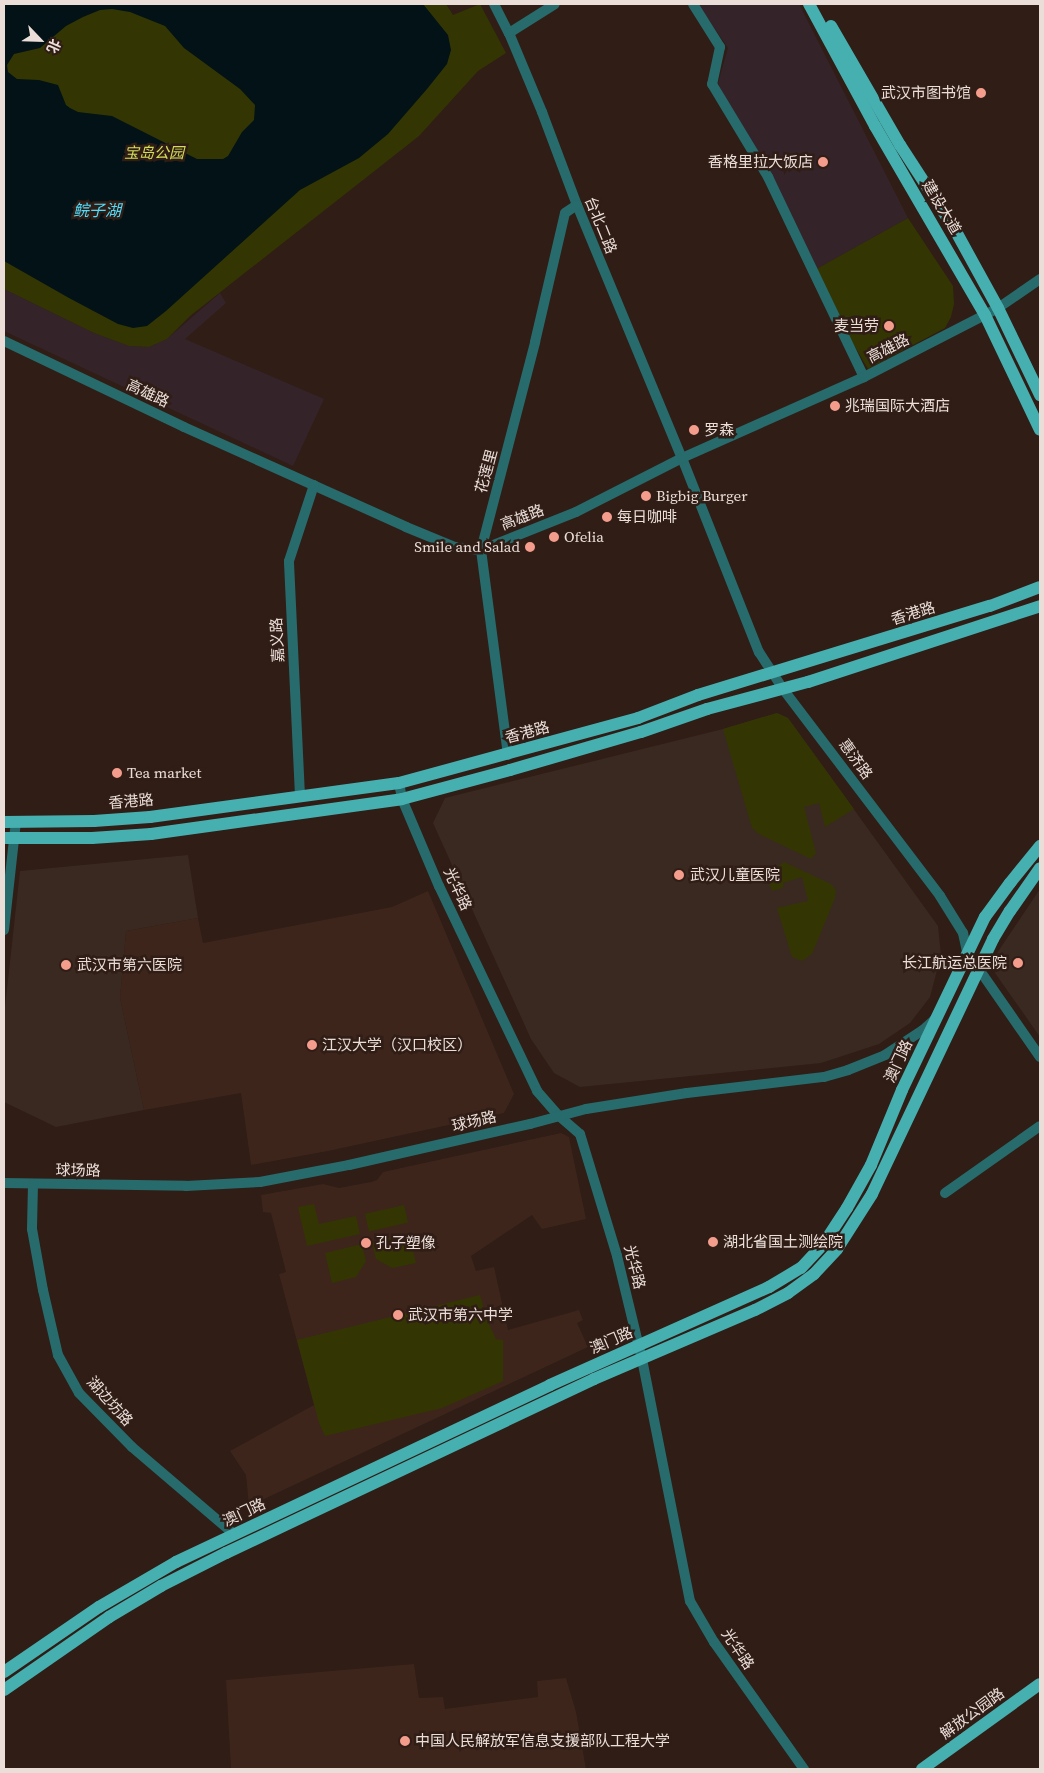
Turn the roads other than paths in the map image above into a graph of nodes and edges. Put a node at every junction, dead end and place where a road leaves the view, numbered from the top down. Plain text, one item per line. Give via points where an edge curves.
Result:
1 (494, 4) edge
2 (555, 4) edge
3 (693, 4) edge
4 (809, 4) edge
5 (819, 4) edge
6 (509, 33) junction
7 (577, 205) junction
8 (1040, 279) edge
9 (998, 308) junction
10 (985, 315) junction
11 (4, 341) edge
12 (864, 377) junction
13 (1040, 395) edge
14 (1040, 430) edge
15 (682, 458) junction
16 (314, 486) junction
17 (481, 550) junction
18 (1040, 587) edge
19 (1040, 606) edge
20 (772, 674) junction
21 (783, 689) junction
22 (508, 755) junction
23 (399, 783) junction
24 (300, 796) junction
25 (402, 799) junction
26 (10, 822) edge
27 (9, 838) edge
28 (1040, 846) edge
29 (1040, 868) edge
30 (4, 930) edge
31 (967, 952) junction
32 (979, 967) junction
33 (935, 1019) junction
34 (1040, 1057) edge
35 (558, 1115) junction
36 (1040, 1126) edge
37 (4, 1183) edge
38 (33, 1184) junction
39 (944, 1193) dead end
40 (638, 1346) junction
41 (642, 1359) junction
42 (234, 1534) junction
43 (4, 1672) edge
44 (1040, 1684) edge
45 (4, 1690) edge
46 (804, 1769) edge
47 (922, 1769) edge

1 - 6 street, 台北二路
2 - 6 street
3 - 12 street via 720,47 712,84 768,177
4 - 10 main road, 建设大道 via 875,126
5 - 9 main road, 建设大道 via 900,145 954,228
6 - 7 street, 台北二路
7 - 15 street, 台北二路
7 - 17 street, 花莲里 via 565,213
8 - 9 street, 高雄路
9 - 10 street, 高雄路
9 - 13 main road, 建设大道
10 - 12 street, 高雄路
10 - 14 main road, 建设大道
11 - 16 street, 高雄路
12 - 15 street, 高雄路
15 - 17 street, 高雄路 via 576,512
15 - 20 street, 惠济路 via 759,652
16 - 17 street, 高雄路 via 455,547
16 - 24 street, 嘉义路 via 288,561
17 - 22 street, 花莲里
18 - 20 main road, 香港路 via 990,606
19 - 21 main road, 香港路
20 - 21 street, 惠济路
20 - 22 main road, 香港路 via 698,695 638,718
21 - 25 main road, 香港路
21 - 31 street, 惠济路 via 940,896 963,933
22 - 23 main road, 香港路
23 - 24 main road, 香港路
23 - 25 street, 光华路
24 - 26 main road, 香港路 via 150,817
25 - 27 main road, 香港路 via 151,834
25 - 35 street, 光华路 via 439,886 537,1091
26 - 27 street
27 - 30 street
28 - 31 main road, 澳门路 via 985,917
29 - 32 main road, 澳门路 via 1010,910
31 - 32 street, 惠济路
31 - 33 main road, 澳门路
32 - 34 street, 惠济路
32 - 41 main road, 澳门路 via 872,1194 837,1249 814,1274 788,1293
33 - 35 street, 球场路 via 885,1055 824,1077 687,1093
33 - 40 main road, 澳门路 via 871,1165 848,1208 801,1268 769,1287
35 - 38 street, 球场路 via 530,1124 260,1182 186,1186
35 - 40 street, 光华路 via 580,1134 618,1256
36 - 39 street
37 - 38 street, 球场路
38 - 42 street, 湖边坊路 via 32,1229 43,1290 58,1354 79,1393 132,1447
40 - 41 street, 光华路
40 - 42 main road, 澳门路
41 - 45 main road, 澳门路 via 202,1565 109,1617
41 - 46 street, 光华路 via 690,1601 714,1642
42 - 43 main road, 澳门路 via 154,1574
44 - 47 main road, 解放公园路

